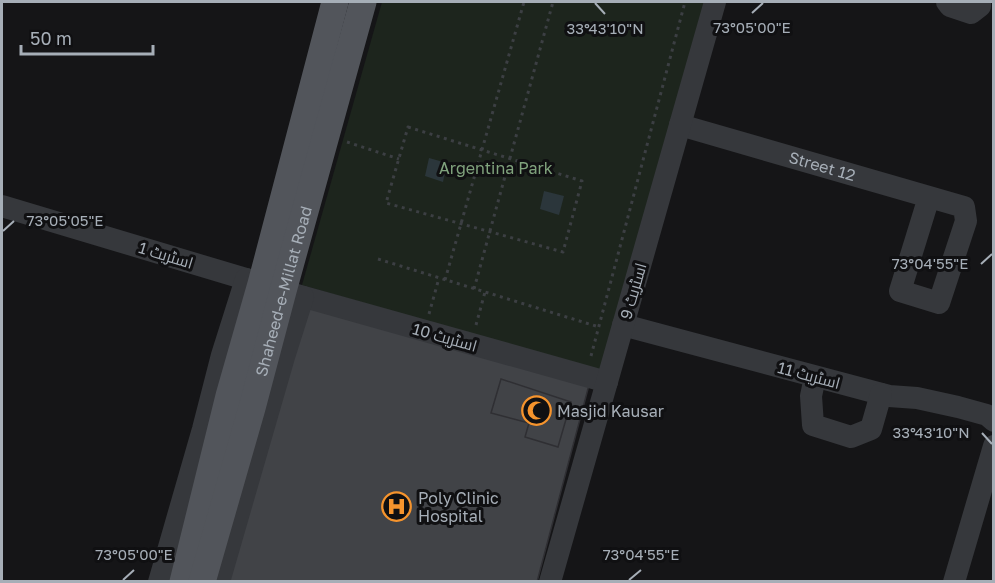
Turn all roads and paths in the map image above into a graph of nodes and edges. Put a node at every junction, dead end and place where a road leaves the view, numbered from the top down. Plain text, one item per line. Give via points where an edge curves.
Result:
1 (335, 2) edge
2 (363, 2) edge
3 (524, 2) edge
4 (552, 2) edge
5 (685, 2) edge
6 (715, 2) edge
7 (947, 2) edge
8 (980, 2) edge
9 (680, 125) junction
10 (326, 135) junction
11 (482, 150) junction
12 (399, 159) junction
13 (510, 159) junction
14 (929, 197) junction
15 (2, 206) edge
16 (461, 224) junction
17 (490, 232) junction
18 (378, 259) dead end
19 (439, 278) junction
20 (445, 280) junction
21 (273, 288) junction
22 (474, 289) junction
23 (485, 292) junction
24 (623, 326) junction
25 (599, 327) junction
26 (424, 331) junction
27 (470, 344) junction
28 (590, 360) dead end
29 (815, 377) junction
30 (607, 382) junction
31 (885, 395) junction
32 (993, 422) edge
33 (993, 446) edge
34 (159, 582) edge
35 (183, 582) edge
36 (202, 582) edge
37 (219, 582) edge
38 (550, 582) edge
39 (954, 582) edge

1 - 21 main road, Shaheed-e-Millat Road
2 - 10 main road, Shaheed-e-Millat Road
3 - 11 path
4 - 13 path
5 - 25 path
6 - 9 street, اسٹریٹ 9
7 - 8 street via 971,13
9 - 14 street, Street 12
9 - 24 street, اسٹریٹ 9
10 - 12 path
10 - 21 main road, Shaheed-e-Millat Road
11 - 12 path via 408,127
11 - 13 path
11 - 16 path
12 - 16 path via 386,203
13 - 17 path
13 - 17 path via 582,182 580,192 563,252
14 - 14 street, Street 12 via 964,207 966,221 939,303 900,291
15 - 21 street, اسٹریٹ 1
16 - 17 path
16 - 20 path
17 - 22 path
18 - 19 path
19 - 20 path
19 - 26 path
20 - 22 path
21 - 26 street, اسٹریٹ 10
21 - 34 street, Shaheed-e-Millat Road via 222,355
21 - 35 main road, Shaheed-e-Millat Road via 229,396
21 - 36 main road, Shaheed-e-Millat Road via 252,408
21 - 37 street, Shaheed-e-Millat Road via 284,357
22 - 23 path
23 - 25 path
23 - 27 path
24 - 29 street, اسٹریٹ 11
24 - 30 street, اسٹریٹ 9
25 - 28 path
26 - 27 street, اسٹریٹ 10
27 - 30 street, اسٹریٹ 10
29 - 31 street, اسٹریٹ 11
29 - 31 street via 811,396 813,425 852,437 871,429
30 - 38 street, اسٹریٹ 9
31 - 32 street, اسٹریٹ 11 via 958,407 987,415
33 - 39 street

